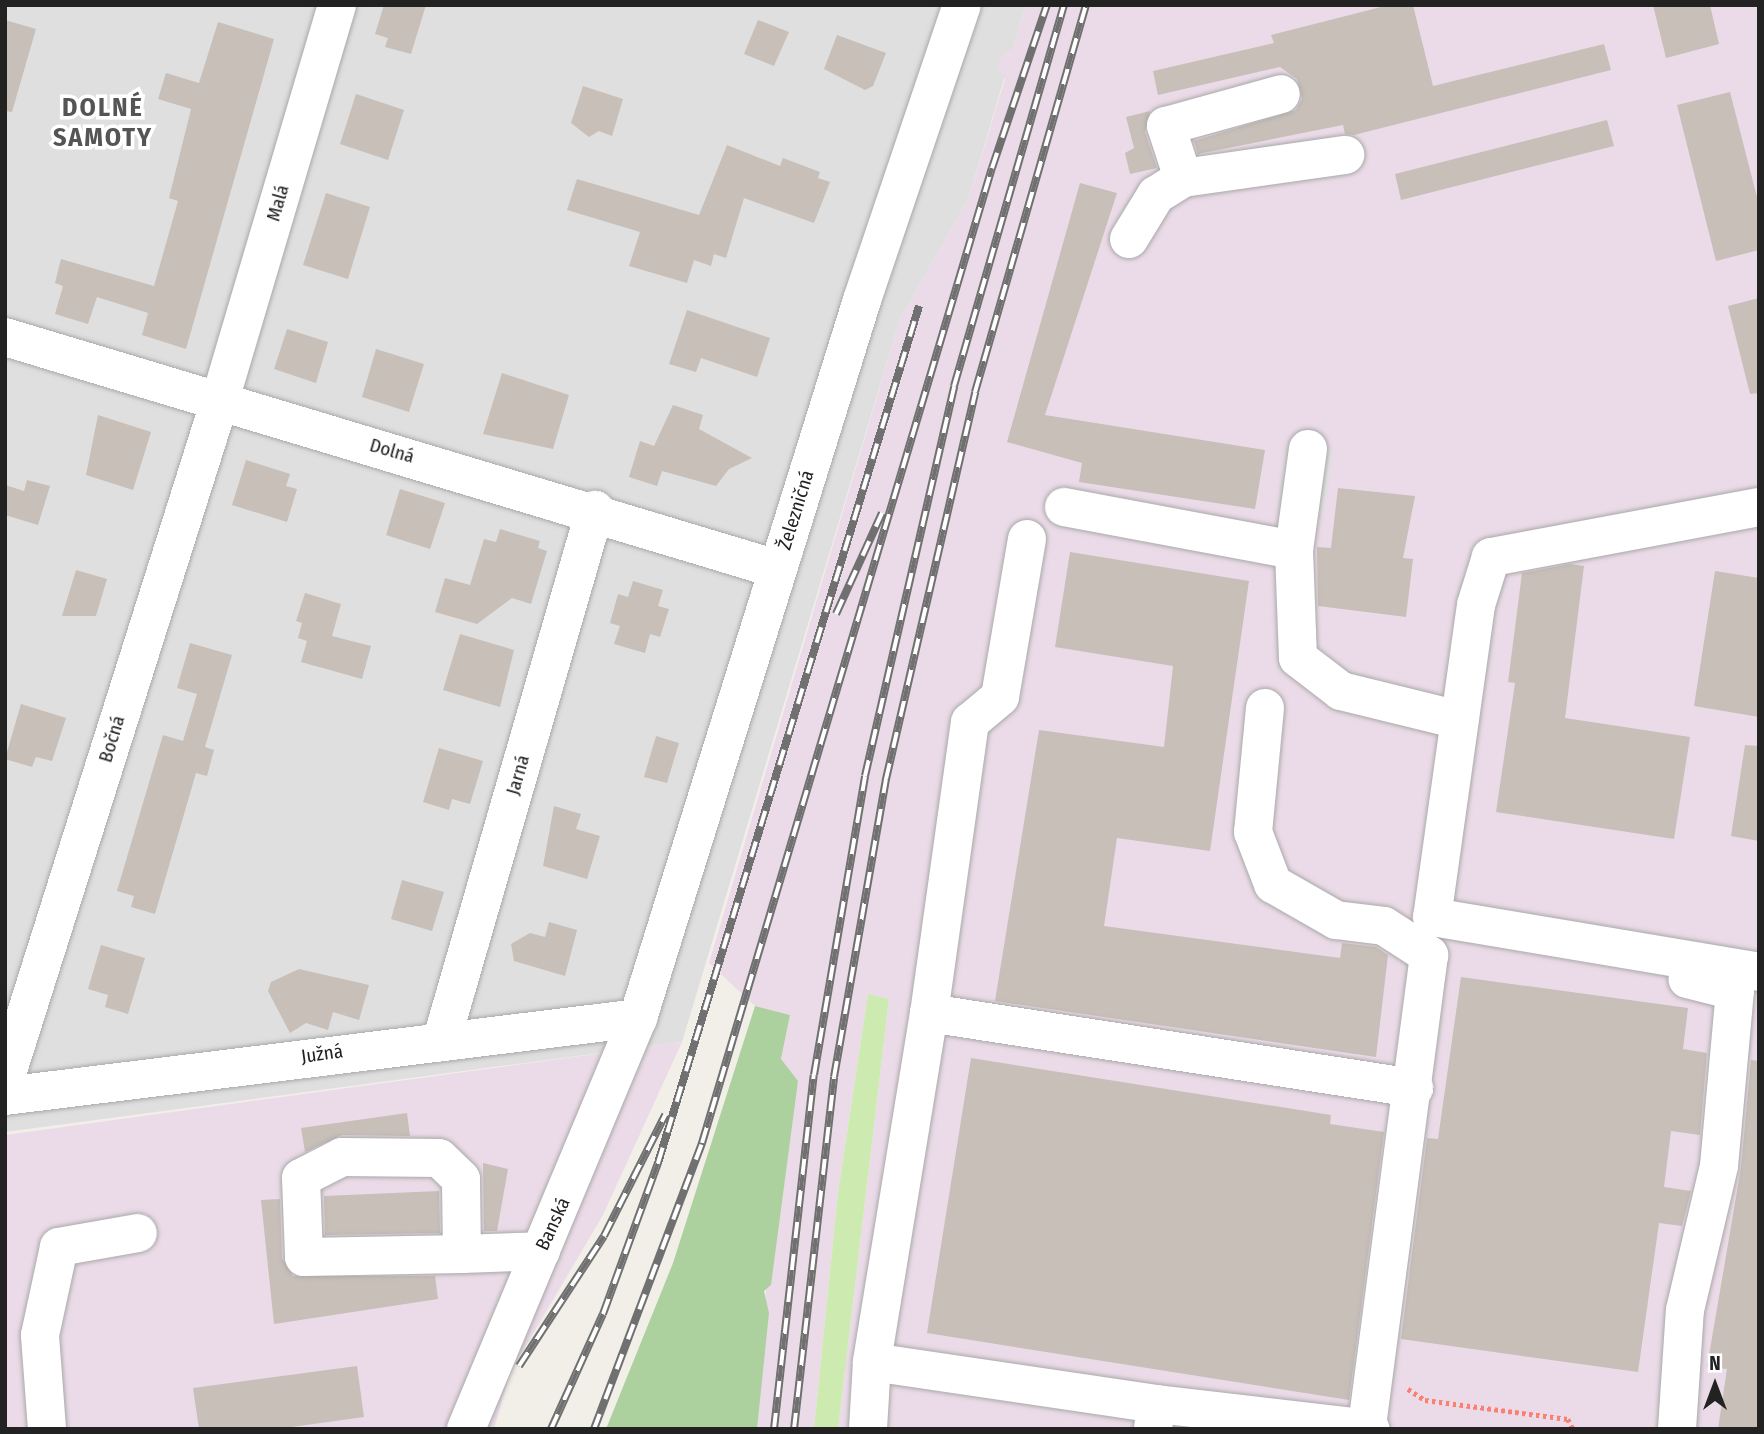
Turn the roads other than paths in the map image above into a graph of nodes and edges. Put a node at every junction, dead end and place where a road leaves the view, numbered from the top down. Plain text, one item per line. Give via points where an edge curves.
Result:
1 (337, 5) edge
2 (962, 5) edge
3 (1281, 94) dead end
4 (1345, 155) dead end
5 (1183, 177) junction
6 (1129, 239) dead end
7 (5, 337) edge
8 (220, 400) junction
9 (1308, 449) dead end
10 (1064, 507) dead end
11 (1759, 507) edge
12 (595, 510) junction
13 (1027, 539) dead end
14 (1294, 550) junction
15 (777, 569) junction
16 (1265, 708) dead end
17 (1459, 720) junction
18 (1429, 955) junction
19 (1759, 972) edge
20 (929, 1013) junction
21 (638, 1018) junction
22 (442, 1039) junction
23 (5, 1080) edge
24 (1414, 1088) junction
25 (5, 1096) edge
26 (138, 1233) dead end
27 (541, 1251) junction
28 (462, 1254) junction
29 (872, 1362) junction
30 (1155, 1416) edge
31 (463, 1426) edge
32 (47, 1429) edge
33 (868, 1429) edge
34 (1369, 1429) edge
35 (1677, 1429) edge

1 - 8 street, Malá
2 - 15 street, Železničná
3 - 5 street via 1166,126
4 - 5 street
5 - 6 street via 1156,195
7 - 8 street, Dolná
8 - 12 street, Dolná
8 - 23 street, Bočná
9 - 14 street
10 - 14 street
11 - 17 street via 1491,557 1476,605
12 - 15 street, Dolná
12 - 22 street, Jarná
13 - 20 street via 1000,697 970,722
14 - 17 street via 1298,658 1341,691
15 - 21 street, Železničná
16 - 18 street via 1253,832 1273,884 1336,920 1384,926
17 - 19 street via 1432,916
18 - 24 street
18 - 35 street via 1460,946 1663,973 1735,991 1719,1166 1685,1310
20 - 24 street
20 - 29 street
21 - 22 street, Južná
21 - 27 street, Banská
22 - 25 street, Južná
24 - 34 street
26 - 32 street via 59,1247 40,1335
27 - 28 street
27 - 31 street, Banská
28 - 28 street via 304,1257 301,1178 342,1157 439,1158 461,1179
29 - 30 street
29 - 33 street
30 - 34 street

